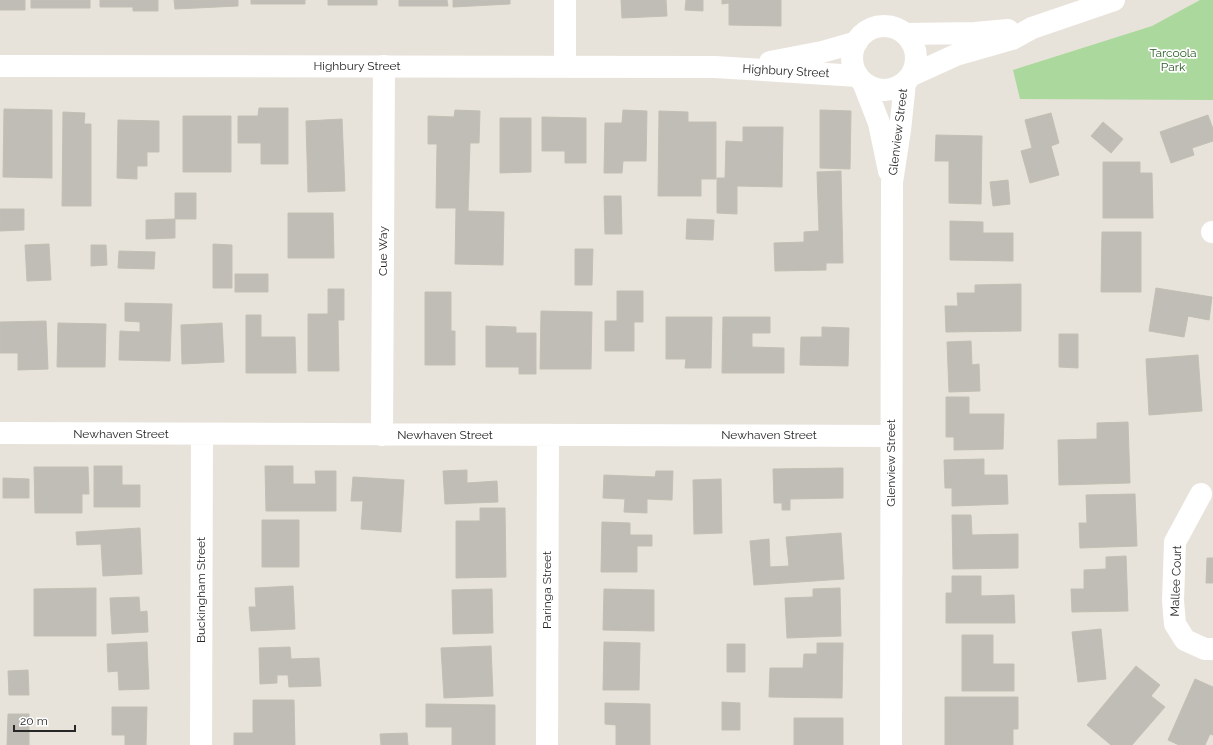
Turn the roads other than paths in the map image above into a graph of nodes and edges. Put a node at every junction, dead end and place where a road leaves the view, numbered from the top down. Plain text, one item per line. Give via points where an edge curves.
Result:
1 (565, 0) edge
2 (1114, 0) edge
3 (1032, 28) junction
4 (905, 34) junction
5 (856, 42) junction
6 (0, 66) edge
7 (384, 66) junction
8 (564, 67) junction
9 (715, 67) junction
10 (860, 79) junction
11 (908, 79) junction
12 (892, 182) junction
13 (0, 433) edge
14 (202, 434) junction
15 (382, 435) junction
16 (548, 435) junction
17 (891, 436) junction
18 (1201, 494) dead end
19 (1213, 649) edge
20 (201, 745) edge
21 (547, 745) edge
22 (890, 745) edge

1 - 8 street
2 - 3 street
3 - 4 street via 975,33
3 - 11 street via 1012,39 956,55
4 - 5 street via 898,29 879,26 862,34
4 - 11 street via 911,40 917,58
5 - 9 street, Highbury Street via 777,61
5 - 10 street via 852,59
6 - 7 street, Highbury Street
7 - 8 street, Highbury Street
7 - 15 street, Cue Way
8 - 9 street, Highbury Street
9 - 10 street, Highbury Street
10 - 11 street via 878,89 887,90
10 - 12 street, Glenview Street via 879,123
11 - 12 street, Glenview Street
12 - 17 street, Glenview Street
13 - 14 street, Newhaven Street
14 - 15 street, Newhaven Street
14 - 20 street, Buckingham Street
15 - 16 street, Newhaven Street
16 - 17 street, Newhaven Street
16 - 21 street, Paringa Street
17 - 22 street, Glenview Street
18 - 19 street, Mallee Court via 1176,542 1174,624 1186,640 1205,649

